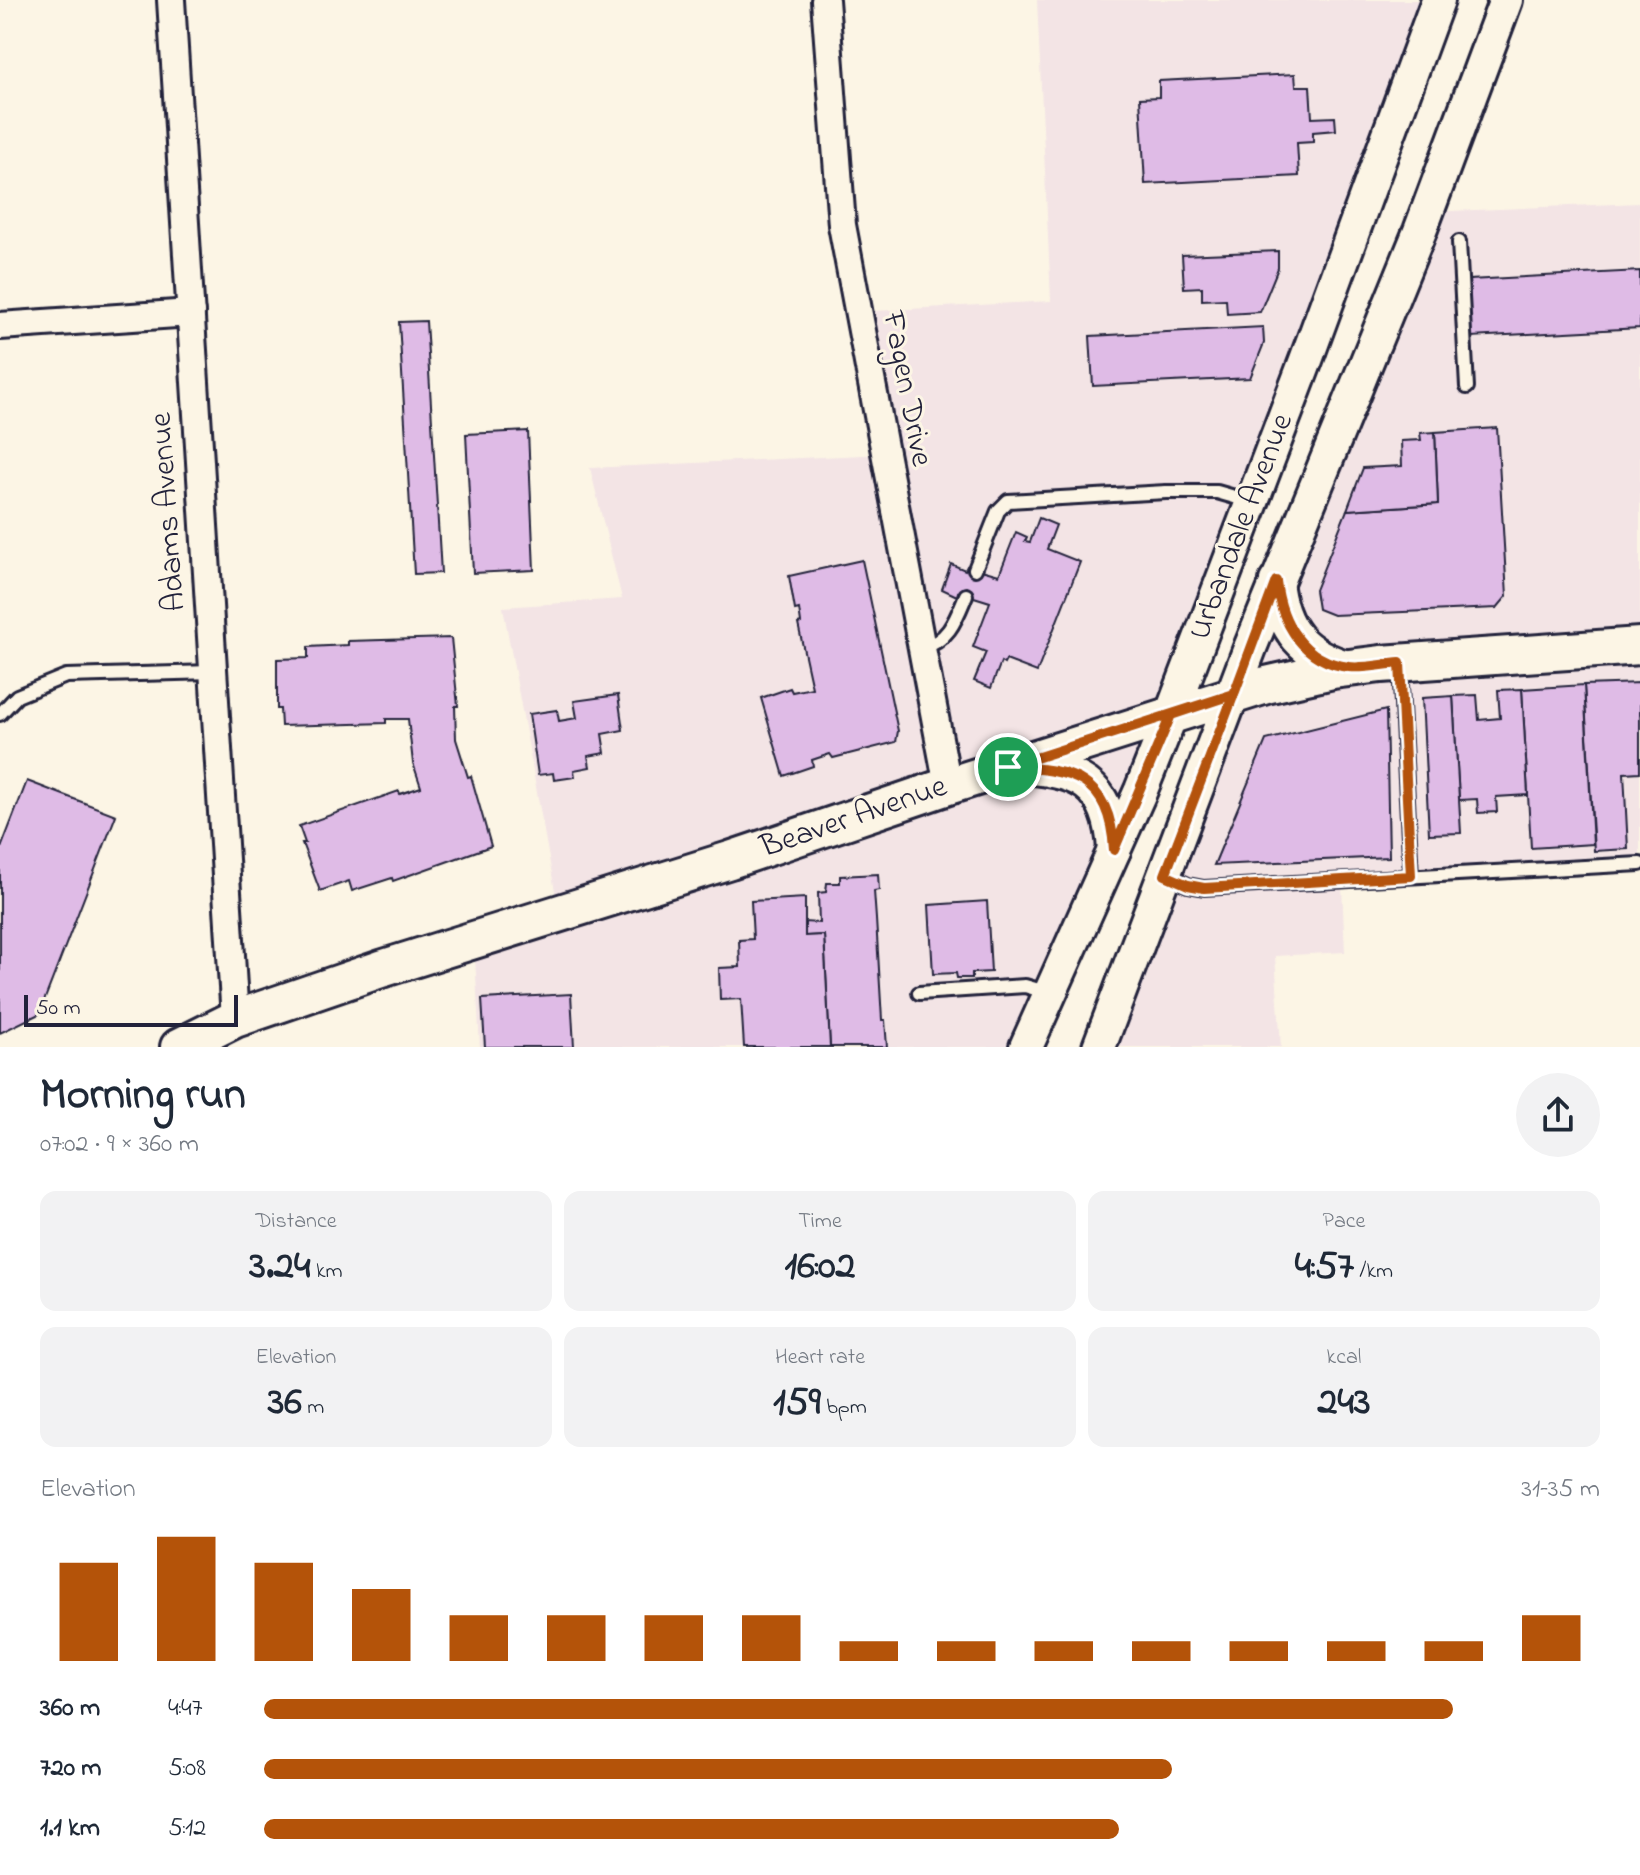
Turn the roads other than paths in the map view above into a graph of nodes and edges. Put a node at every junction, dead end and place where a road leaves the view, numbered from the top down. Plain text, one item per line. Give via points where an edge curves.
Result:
1 (171, 0) edge
2 (825, 0) edge
3 (1438, 0) edge
4 (1506, 0) edge
5 (1459, 242) dead end
6 (191, 313) junction
7 (0, 326) edge
8 (1467, 387) dead end
9 (1252, 502) junction
10 (975, 569) dead end
11 (1276, 581) junction
12 (966, 595) dead end
13 (1640, 646) edge
14 (921, 648) junction
15 (1400, 663) junction
16 (1350, 668) junction
17 (213, 672) junction
18 (1234, 694) junction
19 (0, 714) edge
20 (1171, 715) junction
21 (1008, 767) junction
22 (948, 786) junction
23 (1114, 850) junction
24 (1640, 864) edge
25 (1165, 875) junction
26 (1411, 876) junction
27 (919, 993) dead end
28 (1049, 993) junction
29 (235, 1019) junction
30 (179, 1047) edge
31 (1026, 1047) edge
32 (1099, 1047) edge

1 - 6 street, Adams Avenue
2 - 14 street, Fagen Drive via 842,225
3 - 9 street, Urbandale Avenue
4 - 11 street, Urbandale Avenue via 1420,231
5 - 8 lane
6 - 7 street
6 - 17 street, Adams Avenue
9 - 10 lane via 1217,492 1008,501 998,511
9 - 20 street, Urbandale Avenue
11 - 16 street via 1282,617 1297,638 1320,657
11 - 18 street, Urbandale Avenue
12 - 14 lane via 946,635
13 - 15 main road, Beaver Avenue
14 - 22 street, Fagen Drive
15 - 16 main road, Beaver Avenue
15 - 26 lane
16 - 18 main road, Beaver Avenue
17 - 19 lane via 66,676 17,696
17 - 29 street, Adams Avenue
18 - 20 main road, Beaver Avenue
18 - 25 street, Urbandale Avenue
20 - 21 main road, Beaver Avenue
20 - 23 street, Urbandale Avenue
21 - 22 main road, Beaver Avenue
21 - 23 street via 1054,770 1087,784 1110,816
22 - 29 main road, Beaver Avenue
23 - 28 street, Urbandale Avenue
24 - 26 lane
25 - 26 lane via 1204,888
25 - 32 street, Urbandale Avenue
27 - 28 lane via 1025,986
28 - 31 street, Urbandale Avenue
29 - 30 main road, Beaver Avenue

